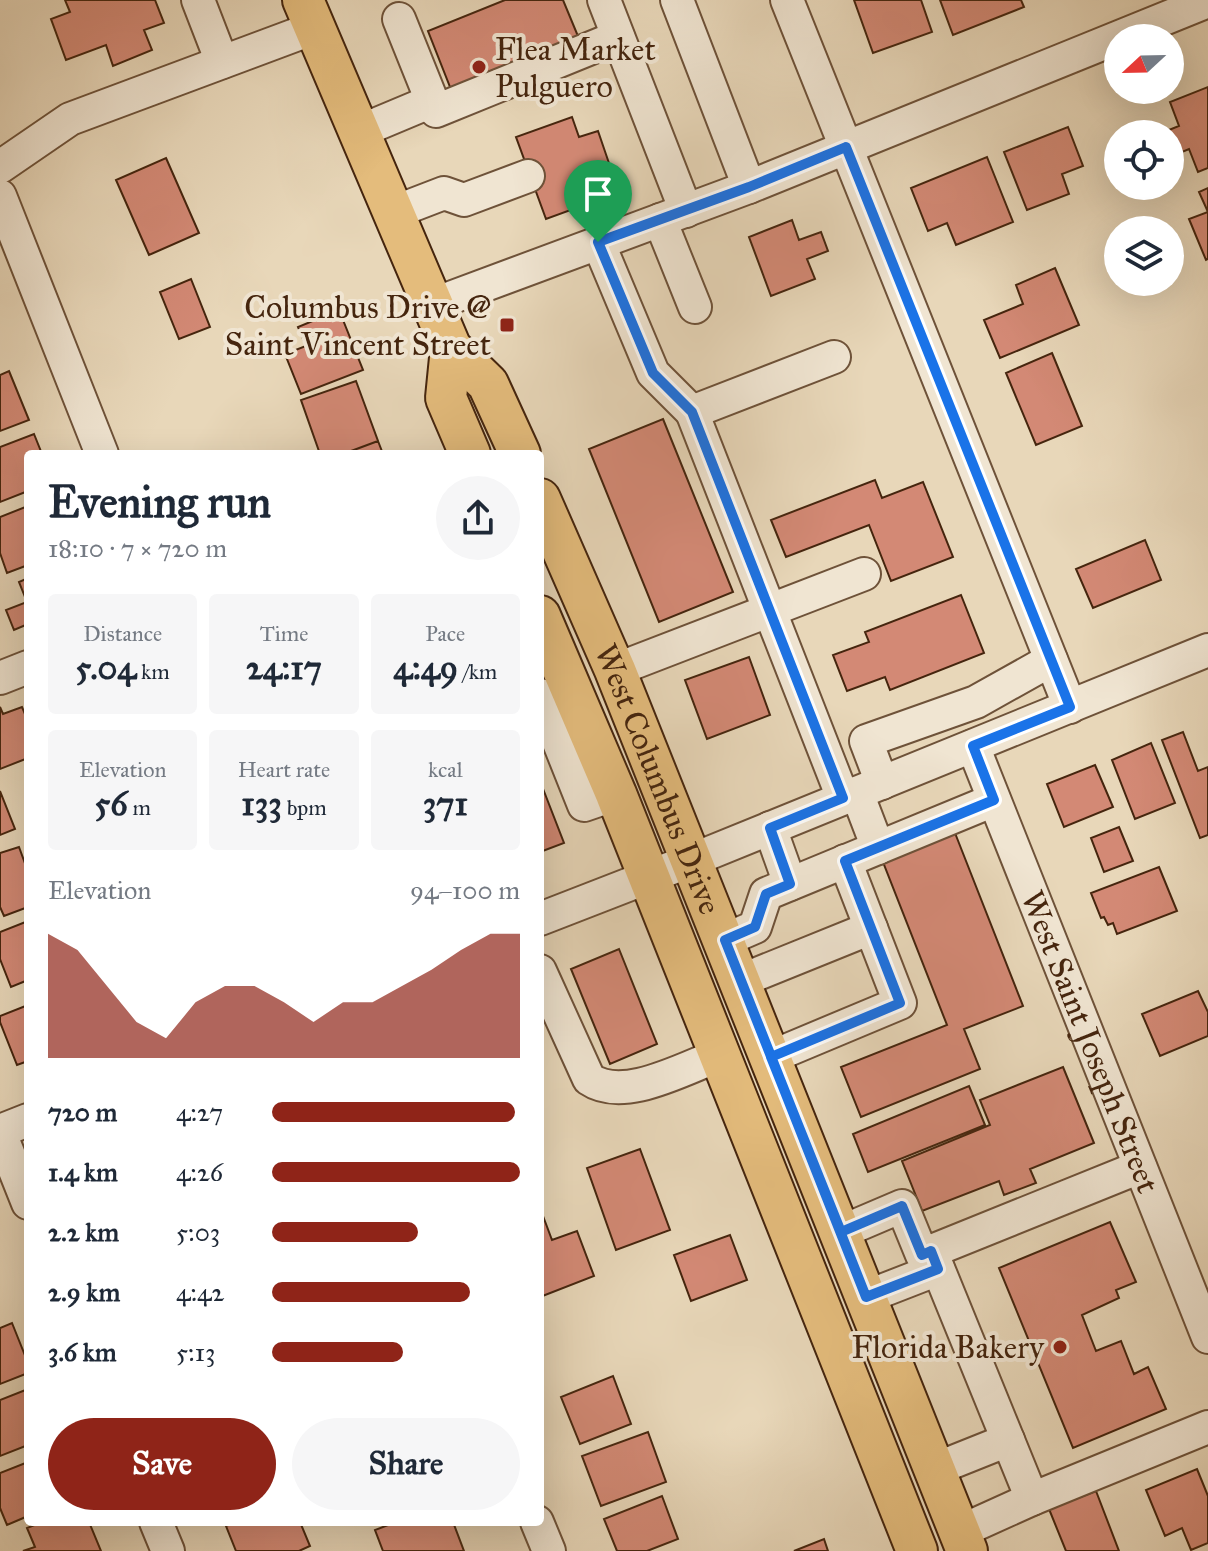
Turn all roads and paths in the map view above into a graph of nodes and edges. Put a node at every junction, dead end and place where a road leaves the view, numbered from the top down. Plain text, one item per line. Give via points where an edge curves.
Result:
1 (198, 0) edge
2 (604, 0) edge
3 (677, 0) edge
4 (787, 0) edge
5 (1208, 1) edge
6 (308, 14) edge
7 (399, 19) dead end
8 (618, 37) junction
9 (222, 62) junction
10 (432, 101) junction
11 (358, 132) junction
12 (846, 147) junction
13 (0, 167) edge
14 (528, 176) dead end
15 (749, 187) junction
16 (0, 196) edge
17 (392, 213) junction
18 (673, 215) junction
19 (598, 242) junction
20 (434, 304) junction
21 (695, 307) dead end
22 (451, 348) junction
23 (834, 357) dead end
24 (692, 412) junction
25 (100, 450) edge
26 (468, 450) edge
27 (518, 450) edge
28 (544, 508) edge
29 (864, 574) dead end
30 (769, 611) junction
31 (544, 635) edge
32 (1208, 650) edge
33 (1051, 660) junction
34 (550, 664) edge
35 (24, 669) edge
36 (615, 670) junction
37 (0, 678) edge
38 (544, 705) edge
39 (1070, 707) junction
40 (938, 715) junction
41 (964, 750) junction
42 (861, 792) junction
43 (616, 794) junction
44 (994, 800) junction
45 (770, 828) junction
46 (878, 848) junction
47 (692, 860) junction
48 (845, 861) junction
49 (648, 877) junction
50 (778, 889) junction
51 (544, 917) edge
52 (871, 928) junction
53 (740, 934) junction
54 (756, 974) junction
55 (544, 980) edge
56 (720, 1055) junction
57 (771, 1057) junction
58 (24, 1122) edge
59 (0, 1132) edge
60 (1140, 1167) junction
61 (24, 1193) edge
62 (841, 1232) junction
63 (934, 1260) junction
64 (866, 1297) junction
65 (1208, 1337) edge
66 (1208, 1427) edge
67 (1008, 1440) junction
68 (933, 1470) junction
69 (1032, 1499) junction
70 (158, 1526) edge
71 (539, 1526) edge
72 (963, 1542) edge
73 (168, 1551) edge
74 (549, 1551) edge
75 (917, 1551) edge

1 - 9 street
2 - 8 street
3 - 15 street
4 - 12 street
5 - 12 street
6 - 9 street
6 - 11 main road
7 - 10 street
8 - 10 street via 436,111
8 - 18 street
9 - 13 street via 70,119
10 - 11 street
11 - 17 main road
12 - 15 street
12 - 33 street
14 - 17 street via 464,200 444,193
15 - 18 street
16 - 25 street
17 - 20 main road
18 - 19 street
18 - 21 street
19 - 20 street
19 - 24 street via 653,373
20 - 22 main road
22 - 26 main road via 446,398
22 - 27 main road via 488,384
23 - 24 street
24 - 30 street
28 - 36 main road, West Columbus Drive
29 - 30 street
30 - 36 street
30 - 42 street
31 - 34 main road, West Columbus Drive
32 - 39 street
33 - 39 street
33 - 40 street via 976,702
34 - 43 main road, West Columbus Drive
35 - 37 street
36 - 47 main road, West Columbus Drive
38 - 43 street via 584,805
39 - 41 street
40 - 41 street, West Saint Joseph Street
40 - 42 street via 866,741
41 - 42 street
41 - 44 street, West Saint Joseph Street
42 - 45 street
42 - 46 street
43 - 49 main road, West Columbus Drive
44 - 46 street
44 - 60 street, West Saint Joseph Street
45 - 47 street
45 - 50 street
46 - 48 street
47 - 49 street
47 - 53 main road, West Columbus Drive
48 - 50 street
48 - 52 street
49 - 51 street
49 - 56 main road, West Columbus Drive
50 - 53 street
52 - 54 street
52 - 57 street via 900,1003
53 - 54 main road, West Columbus Drive
54 - 57 main road, West Columbus Drive
55 - 56 street via 589,1079 600,1086 631,1088
56 - 75 main road, West Columbus Drive
57 - 62 main road, West Columbus Drive
58 - 59 street
59 - 61 street
60 - 63 street
60 - 65 street, West Saint Joseph Street
62 - 63 street via 902,1206 922,1255
62 - 64 main road, West Columbus Drive
63 - 64 street
63 - 67 street
64 - 68 main road, West Columbus Drive
66 - 69 street
67 - 68 street
67 - 69 street
68 - 72 main road, West Columbus Drive
69 - 72 street
70 - 73 street
71 - 74 street

